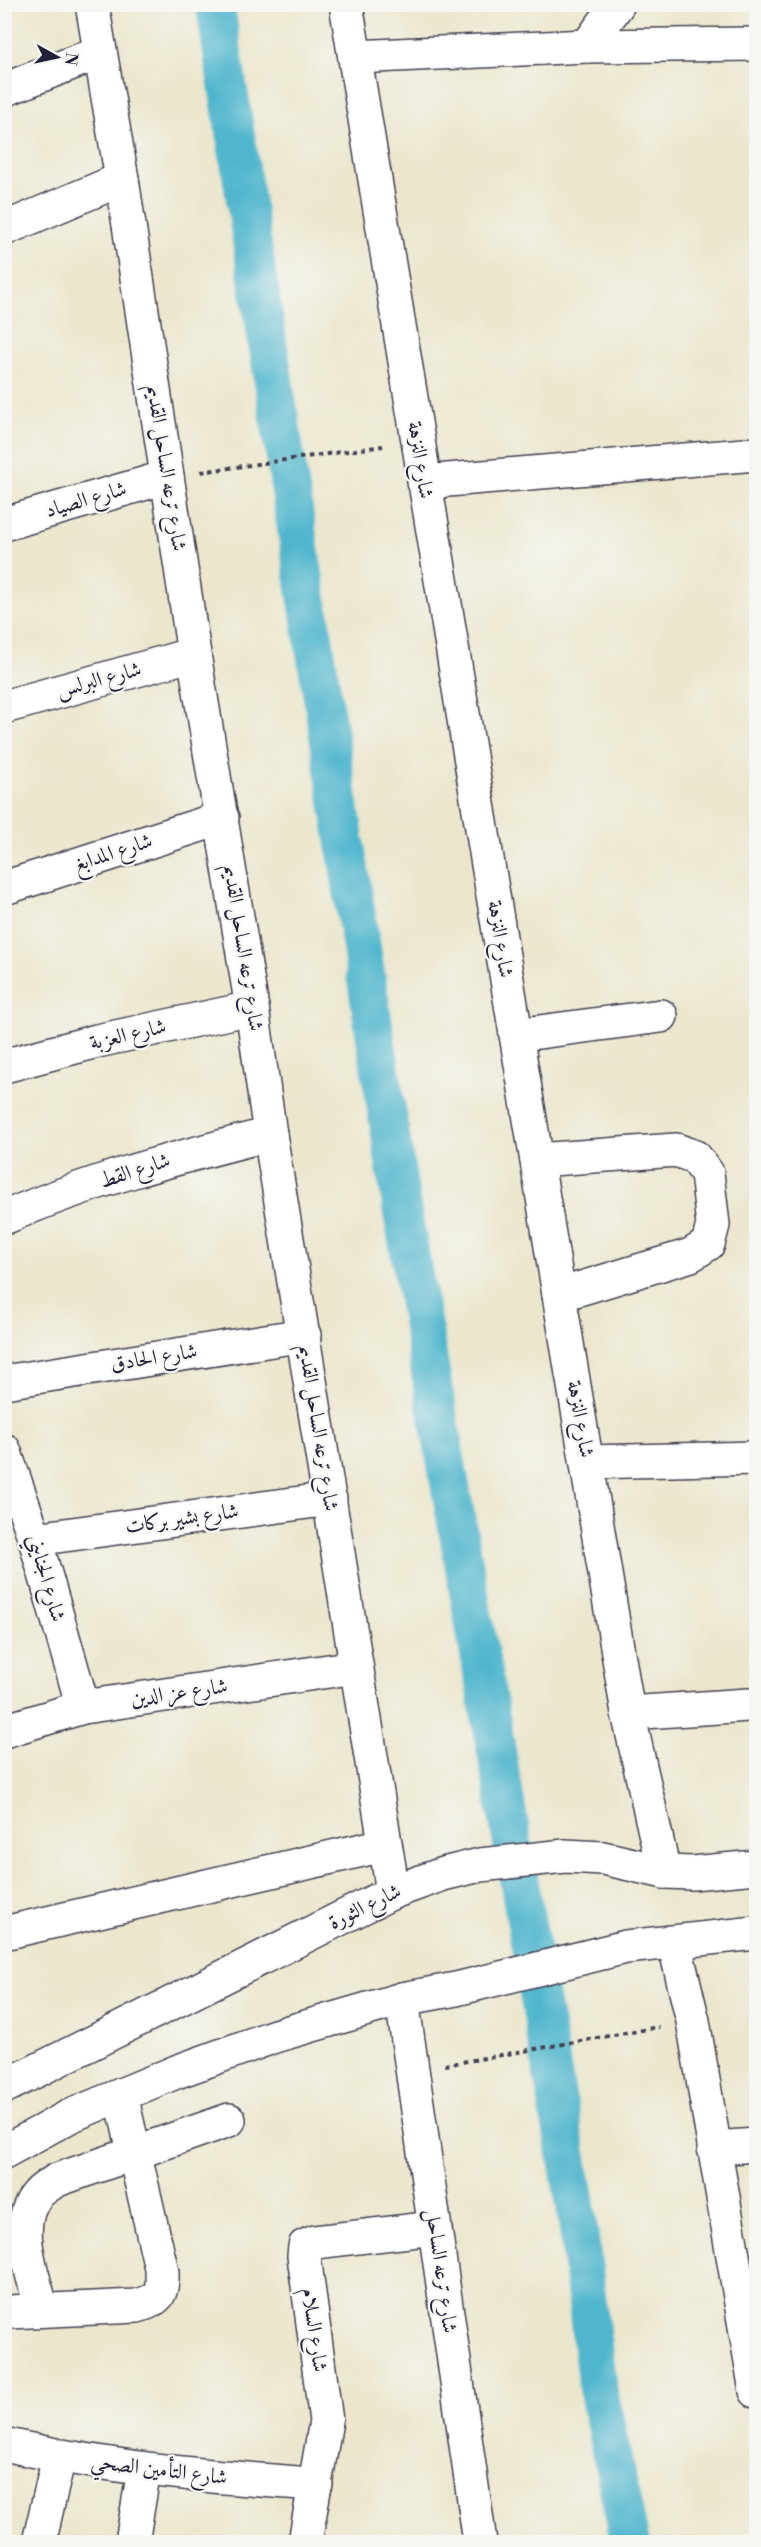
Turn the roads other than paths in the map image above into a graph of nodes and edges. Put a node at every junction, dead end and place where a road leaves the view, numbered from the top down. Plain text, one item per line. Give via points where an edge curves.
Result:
1 (92, 4) edge
2 (618, 4) edge
3 (355, 11) edge
4 (756, 44) edge
5 (587, 46) junction
6 (100, 51) junction
7 (355, 57) junction
8 (4, 90) edge
9 (122, 179) junction
10 (4, 229) edge
11 (756, 454) edge
12 (167, 477) junction
13 (424, 482) junction
14 (4, 524) edge
15 (194, 654) junction
16 (4, 706) edge
17 (222, 818) junction
18 (4, 888) edge
19 (252, 1008) junction
20 (661, 1016) dead end
21 (516, 1035) junction
22 (4, 1066) edge
23 (270, 1134) junction
24 (537, 1160) junction
25 (4, 1218) edge
26 (559, 1295) junction
27 (304, 1335) junction
28 (4, 1382) edge
29 (4, 1450) edge
30 (756, 1458) edge
31 (587, 1462) junction
32 (330, 1499) junction
33 (35, 1539) junction
34 (356, 1667) junction
35 (748, 1706) dead end
36 (83, 1707) junction
37 (628, 1713) junction
38 (4, 1731) edge
39 (384, 1845) junction
40 (756, 1867) edge
41 (664, 1872) junction
42 (393, 1892) junction
43 (4, 1933) edge
44 (756, 1933) edge
45 (674, 1942) junction
46 (402, 1999) junction
47 (4, 2087) edge
48 (121, 2095) junction
49 (229, 2120) dead end
50 (756, 2145) edge
51 (714, 2148) junction
52 (4, 2152) edge
53 (134, 2152) junction
54 (434, 2228) junction
55 (42, 2310) junction
56 (9, 2312) dead end
57 (756, 2391) edge
58 (4, 2444) edge
59 (59, 2457) junction
60 (144, 2470) junction
61 (316, 2484) junction
62 (39, 2542) edge
63 (132, 2542) edge
64 (305, 2542) edge
65 (480, 2542) edge

1 - 6 street, شارع ترعه الساحل القديم
2 - 5 street
3 - 7 street, شارع النزهة
4 - 5 street
5 - 7 street
6 - 8 street
6 - 9 street, شارع ترعه الساحل القديم
7 - 13 street, شارع النزهة
9 - 10 street
9 - 12 street, شارع ترعه الساحل القديم
11 - 13 street
12 - 14 street, شارع الصياد
12 - 15 street, شارع ترعه الساحل القديم
13 - 21 street, شارع النزهة
15 - 16 street, شارع البرلس
15 - 17 street, شارع ترعه الساحل القديم
17 - 18 street, شارع المدابغ
17 - 19 street, شارع ترعه الساحل القديم
19 - 22 street, شارع العزبة
19 - 23 street, شارع ترعه الساحل القديم
20 - 21 street
21 - 24 street, شارع النزهة
23 - 25 street, شارع القط via 152,1164
23 - 27 street, شارع ترعه الساحل القديم
24 - 26 street, شارع النزهة
24 - 26 street via 676,1150 695,1157 707,1173 713,1225 708,1244 691,1256
26 - 31 street, شارع النزهة
27 - 28 street, شارع الحادق
27 - 32 street, شارع ترعه الساحل القديم
29 - 33 street, شارع الجنايني
30 - 31 street
31 - 37 street, شارع النزهة
32 - 33 street, شارع بشير بركات
32 - 34 street, شارع ترعه الساحل القديم
33 - 36 street, شارع الجنايني
34 - 36 street, شارع عز الدين
34 - 39 street, شارع ترعه الساحل القديم
35 - 37 street
36 - 38 street, شارع عز الدين
37 - 41 street, شارع النزهة
39 - 42 street, شارع ترعه الساحل القديم
39 - 43 street
40 - 41 street, شارع الثورة via 692,1874
41 - 42 street, شارع الثورة via 603,1858 518,1859 443,1874
42 - 47 street, شارع الثورة
44 - 45 street
45 - 46 street via 626,1947
45 - 51 street via 693,2021
46 - 48 street via 275,2036
46 - 54 street, شارع ترعه الساحل
48 - 52 street via 70,2116
48 - 53 street
49 - 53 street
50 - 51 street
51 - 57 street
53 - 55 street via 57,2180 38,2194 27,2215 25,2239
53 - 55 street via 162,2272 162,2289 153,2302 137,2306
54 - 61 street, شارع السلام via 305,2246 326,2421
54 - 65 street, شارع ترعه الساحل
55 - 56 street
58 - 59 street, شارع التأمين الصحي
59 - 60 street, شارع التأمين الصحي
59 - 62 street
60 - 61 street, شارع التأمين الصحي
60 - 63 street
61 - 64 street, شارع السلام

